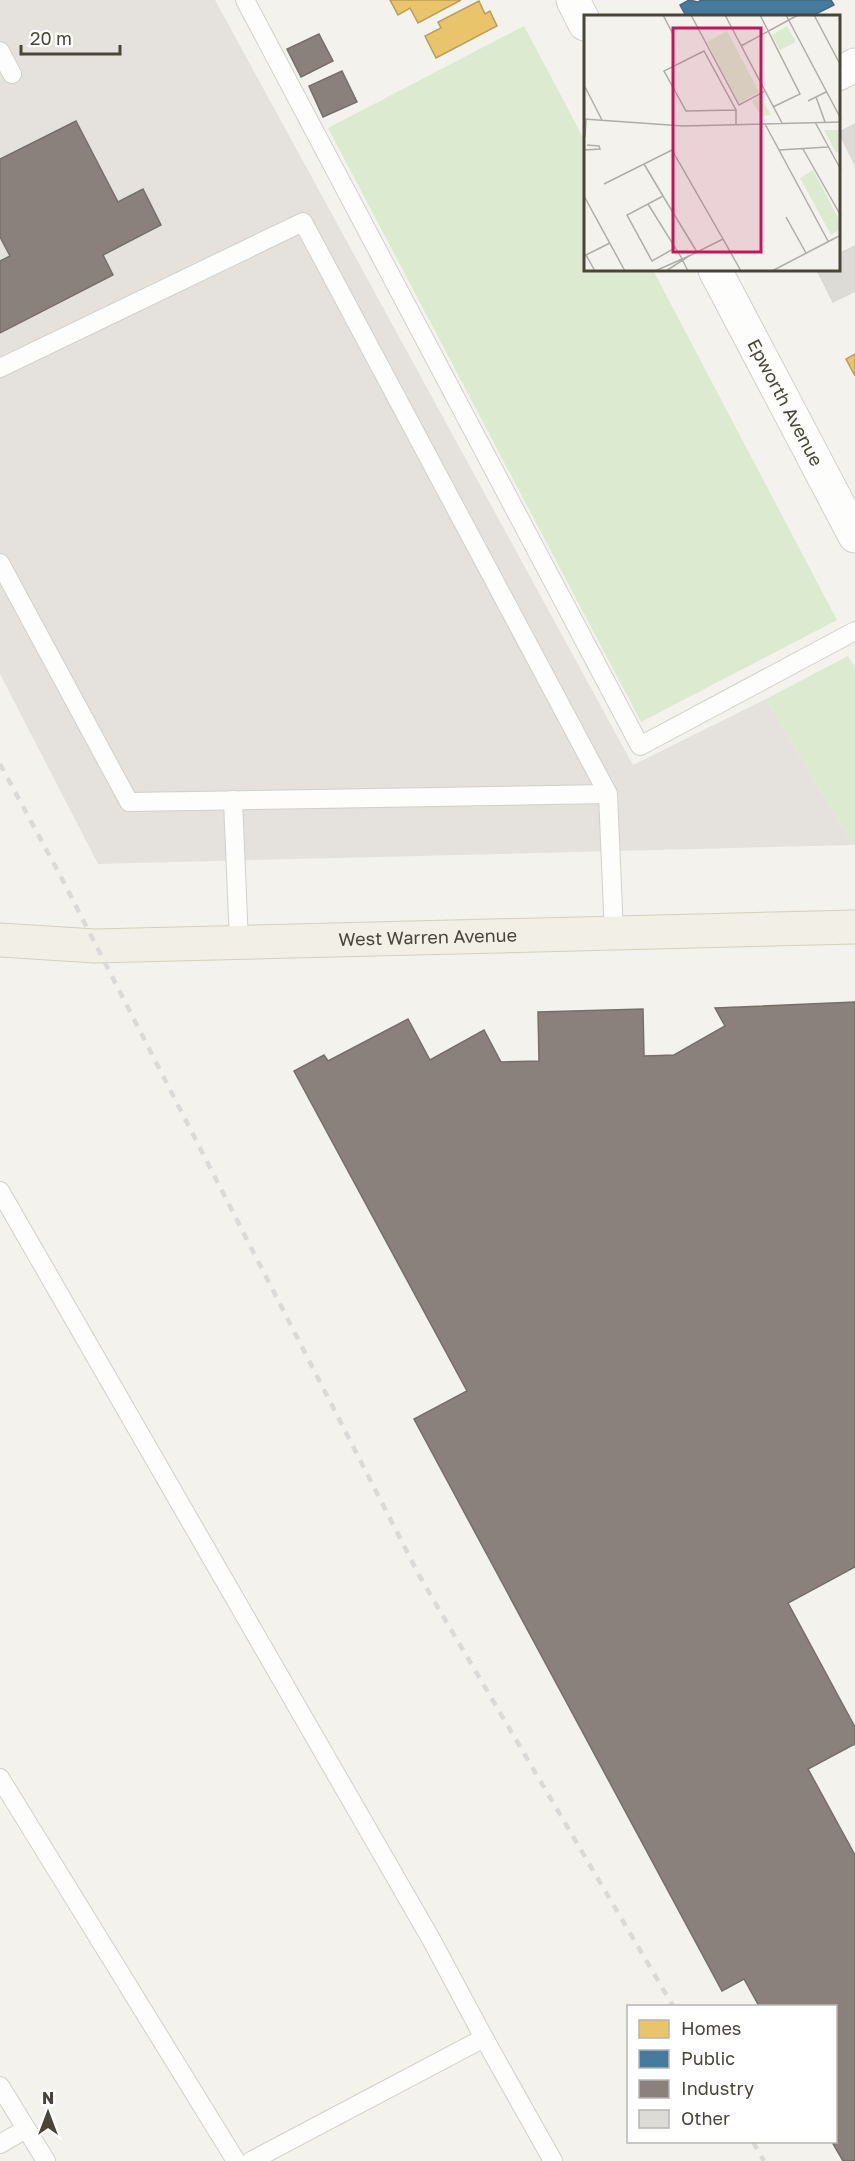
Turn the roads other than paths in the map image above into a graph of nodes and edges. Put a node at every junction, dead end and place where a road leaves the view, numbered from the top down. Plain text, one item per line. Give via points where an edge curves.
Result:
1 (245, 0) edge
2 (573, 0) edge
3 (584, 22) edge
4 (0, 51) edge
5 (855, 65) edge
6 (840, 73) edge
7 (12, 74) dead end
8 (716, 272) edge
9 (0, 368) edge
10 (855, 536) edge
11 (0, 563) edge
12 (855, 631) edge
13 (608, 794) junction
14 (233, 800) junction
15 (855, 927) edge
16 (614, 934) junction
17 (0, 940) edge
18 (239, 943) junction
19 (0, 1191) edge
20 (0, 1778) edge
21 (484, 2038) junction
22 (0, 2086) edge
23 (26, 2129) junction
24 (0, 2144) edge
25 (46, 2161) edge
26 (236, 2161) edge
27 (251, 2161) edge
28 (553, 2161) edge

1 - 12 lane via 640,746
2 - 3 street
4 - 7 lane
5 - 6 street
8 - 10 street, Epworth Avenue
9 - 13 lane via 303,222
11 - 14 lane via 129,802
13 - 14 lane
13 - 16 lane
14 - 18 lane
15 - 16 main road, West Warren Avenue
16 - 18 main road, West Warren Avenue
17 - 18 main road, West Warren Avenue via 95,946
19 - 21 lane via 431,1939
20 - 26 lane
21 - 27 lane
21 - 28 lane
22 - 23 lane
23 - 24 lane
23 - 25 lane

